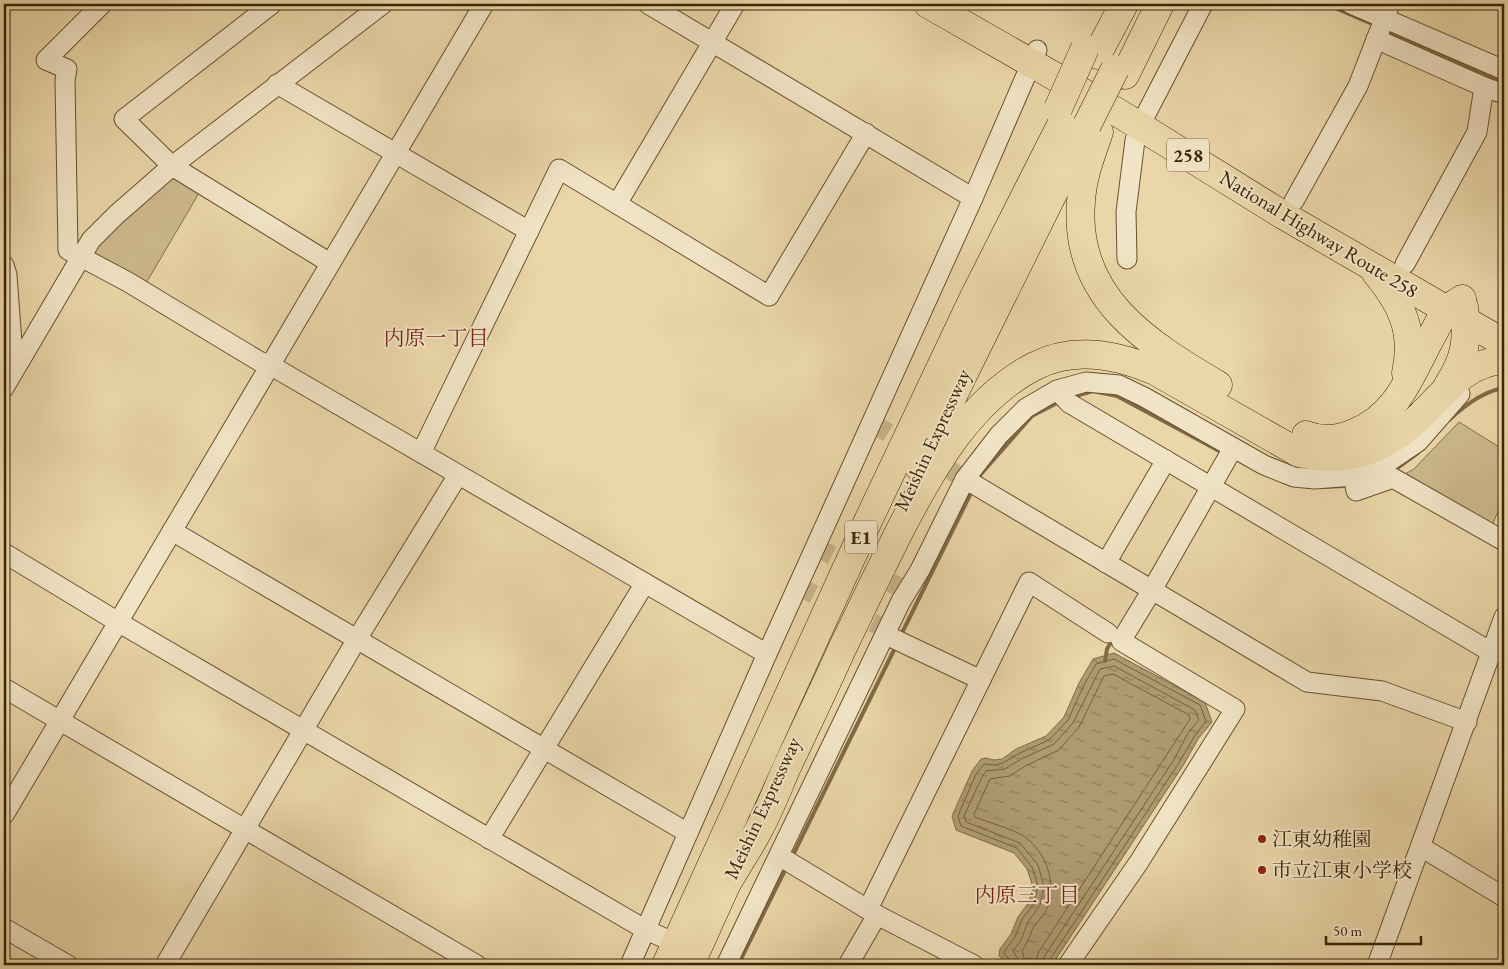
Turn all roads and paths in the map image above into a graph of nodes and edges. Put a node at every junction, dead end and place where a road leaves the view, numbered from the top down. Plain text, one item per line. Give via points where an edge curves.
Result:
1 (102, 4) edge
2 (272, 4) edge
3 (383, 4) edge
4 (484, 4) edge
5 (648, 4) edge
6 (735, 4) edge
7 (928, 4) edge
8 (960, 4) edge
9 (1102, 4) edge
10 (1124, 4) edge
11 (1149, 4) edge
12 (1160, 4) edge
13 (1203, 4) edge
14 (1351, 4) edge
15 (1382, 23) edge
16 (712, 42) junction
17 (1034, 57) junction
18 (1106, 62) junction
19 (1504, 70) edge
20 (277, 84) junction
21 (1484, 87) junction
22 (1504, 94) edge
23 (1078, 119) junction
24 (1143, 121) junction
25 (866, 133) junction
26 (395, 153) junction
27 (172, 166) junction
28 (973, 198) junction
29 (1294, 201) junction
30 (617, 204) junction
31 (529, 231) junction
32 (82, 258) junction
33 (1127, 259) dead end
34 (1360, 259) junction
35 (330, 263) junction
36 (1405, 264) junction
37 (4, 265) edge
38 (1459, 310) junction
39 (1504, 322) edge
40 (1504, 343) edge
41 (1504, 360) edge
42 (270, 365) junction
43 (14, 370) junction
44 (4, 388) edge
45 (1452, 393) junction
46 (1062, 396) junction
47 (1396, 401) junction
48 (421, 453) junction
49 (1230, 453) junction
50 (1166, 460) junction
51 (458, 475) junction
52 (1353, 476) junction
53 (972, 483) junction
54 (1207, 484) junction
55 (172, 531) junction
56 (1504, 541) edge
57 (4, 553) edge
58 (1106, 562) junction
59 (644, 582) junction
60 (1147, 587) junction
61 (118, 622) junction
62 (1502, 629) edge
63 (1108, 633) dead end
64 (358, 639) junction
65 (894, 639) junction
66 (1491, 652) junction
67 (767, 654) junction
68 (981, 680) junction
69 (4, 688) edge
70 (59, 721) junction
71 (1467, 722) junction
72 (304, 731) junction
73 (544, 749) junction
74 (4, 815) edge
75 (246, 829) junction
76 (688, 833) junction
77 (490, 838) junction
78 (1421, 847) junction
79 (786, 860) junction
80 (729, 880) junction
81 (1504, 897) edge
82 (872, 912) junction
83 (4, 928) edge
84 (646, 930) junction
85 (664, 938) dead end
86 (701, 964) edge
87 (68, 965) edge
88 (165, 965) edge
89 (477, 965) edge
90 (630, 965) edge
91 (666, 965) edge
92 (726, 965) edge
93 (848, 965) edge
94 (974, 965) edge
95 (1068, 965) edge
96 (1377, 965) edge

1 - 32 street via 46,60 67,69 68,250
2 - 27 street via 124,119
3 - 20 street
4 - 26 street
5 - 16 street
6 - 16 street
7 - 17 highway, National Highway Route 258 / 258
8 - 17 highway, National Highway Route 258 / 258
9 - 18 highway via 1096,26
10 - 18 highway, Meishin Expressway / E1
11 - 18 highway, Meishin Expressway / E1
12 - 18 highway
13 - 24 street
14 - 15 street
15 - 19 street
15 - 21 street
15 - 29 street via 1358,86
16 - 25 street
16 - 30 street
17 - 24 highway, National Highway Route 258 / 258
17 - 28 street
18 - 23 highway
18 - 23 highway, Meishin Expressway / E1
20 - 26 street
20 - 27 street
21 - 22 street
21 - 36 street via 1476,132
23 - 47 highway via 1084,178 1080,202 1083,244 1088,262 1105,298 1140,333 1187,367 1308,436 1335,439 1350,435 1376,422
23 - 80 highway, Meishin Expressway / E1
23 - 91 highway, Meishin Expressway / E1 via 973,299
24 - 29 highway, National Highway Route 258 / 258
24 - 33 street via 1135,140 1126,212
24 - 34 highway, National Highway Route 258 / 258 via 1283,215
25 - 28 street
25 - 30 street via 769,296
26 - 31 street
26 - 35 street
27 - 32 street via 91,240
27 - 35 street
28 - 67 street
29 - 36 highway, National Highway Route 258 / 258
30 - 31 street via 559,169
31 - 48 street
32 - 42 street
32 - 43 street
34 - 38 highway, National Highway Route 258 / 258
34 - 47 highway via 1388,287 1406,324 1408,363
35 - 42 street
36 - 38 highway, National Highway Route 258 / 258
37 - 43 street
38 - 39 highway, National Highway Route 258 / 258
38 - 40 highway, National Highway Route 258 / 258
38 - 45 highway via 1467,335
38 - 47 highway
41 - 45 highway via 1469,370
42 - 48 street
42 - 55 street
43 - 44 street
45 - 52 street via 1418,442 1390,461
45 - 80 highway via 1389,441 1353,455 1334,458 1299,453 1155,371 1114,356 1095,354 1060,358 1019,376 982,406 932,471 863,604 758,830
46 - 49 street via 1086,382 1119,386 1144,397
46 - 50 street
46 - 53 street via 1026,408 999,435
48 - 51 street
49 - 52 street via 1294,477
49 - 54 street
50 - 54 street
50 - 58 street
51 - 59 street
51 - 64 street
52 - 56 street via 1356,490 1393,478
53 - 58 street
53 - 65 street via 901,601
54 - 60 street
54 - 66 street
55 - 61 street
55 - 64 street
57 - 61 street
58 - 60 street
59 - 67 street
59 - 73 street
60 - 71 street via 1307,682 1382,691
60 - 95 street via 1121,640 1234,708 1139,862
61 - 70 street
61 - 72 street
62 - 66 street
63 - 68 street via 1029,582
64 - 72 street
64 - 73 street
65 - 68 street
65 - 79 street
66 - 71 street
67 - 76 street
68 - 82 street
69 - 70 street
70 - 74 street
70 - 75 street
71 - 78 street
72 - 75 street
72 - 77 street
73 - 76 street
73 - 77 street
75 - 88 street
75 - 89 street
76 - 84 street
77 - 84 street
78 - 81 street
78 - 96 street
79 - 82 street
79 - 92 street
80 - 86 highway, Meishin Expressway / E1
82 - 93 street
82 - 94 street
83 - 87 street
84 - 85 street
84 - 90 street

